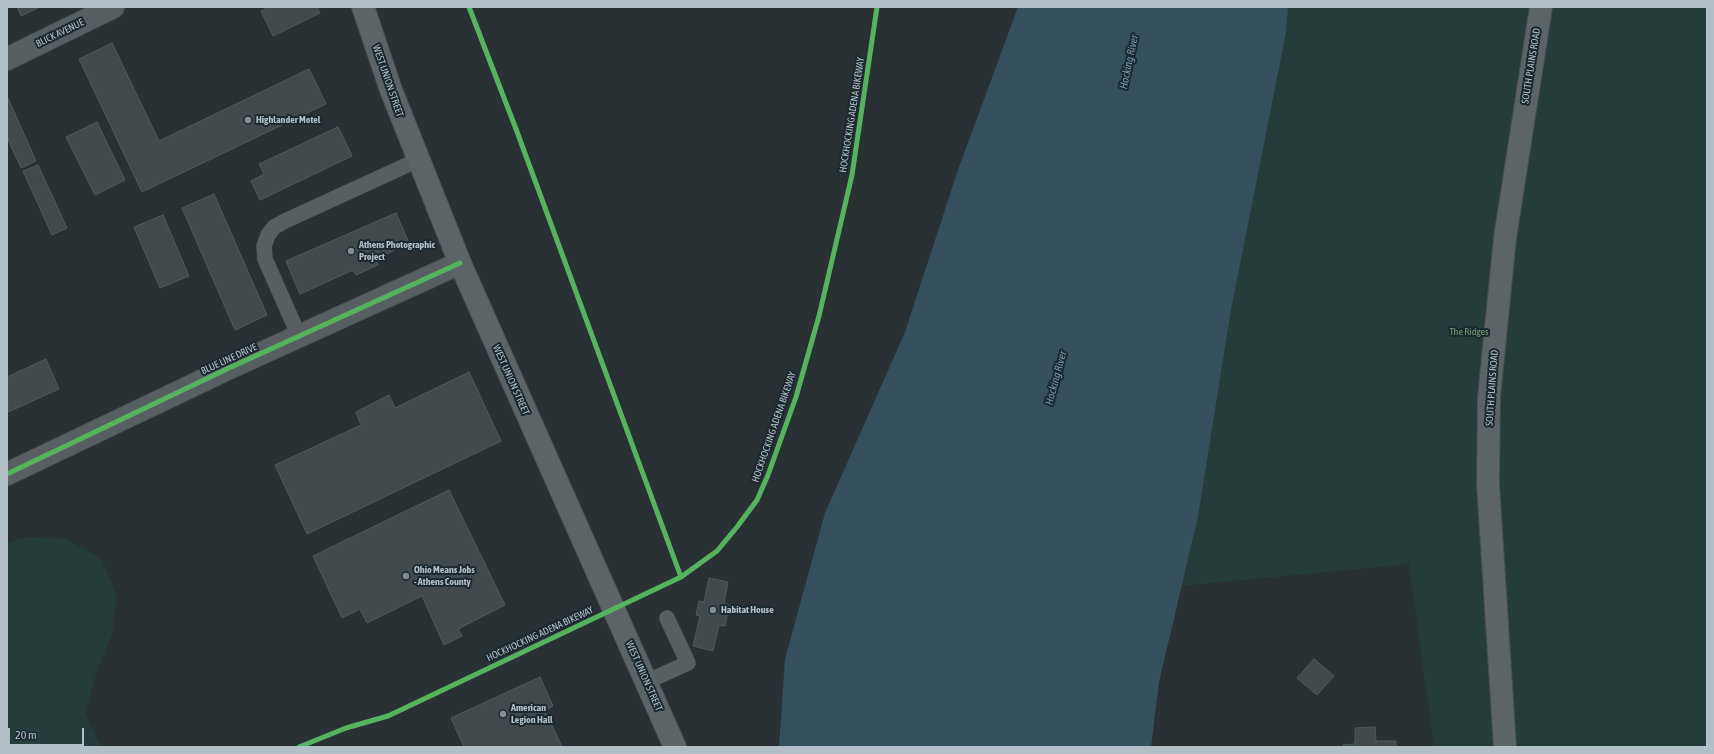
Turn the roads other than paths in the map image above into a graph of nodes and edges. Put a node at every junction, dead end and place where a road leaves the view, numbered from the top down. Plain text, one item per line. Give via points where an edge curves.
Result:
1 (113, 7) edge
2 (363, 7) edge
3 (1541, 7) edge
4 (7, 59) edge
5 (418, 160) junction
6 (460, 263) junction
7 (299, 336) junction
8 (7, 474) edge
9 (667, 618) dead end
10 (646, 682) junction
11 (676, 747) edge
12 (1505, 747) edge

1 - 4 street, BLICK AVENUE
2 - 5 main road, WEST UNION STREET
3 - 12 main road, SOUTH PLAINS ROAD via 1505,238 1489,398 1488,484
5 - 6 main road, WEST UNION STREET
5 - 7 lane via 285,221 274,227 268,235 264,246 265,259
6 - 7 street, BLUE LINE DRIVE
6 - 10 main road, WEST UNION STREET
7 - 8 street, BLUE LINE DRIVE
9 - 10 lane via 688,664
10 - 11 main road, WEST UNION STREET

